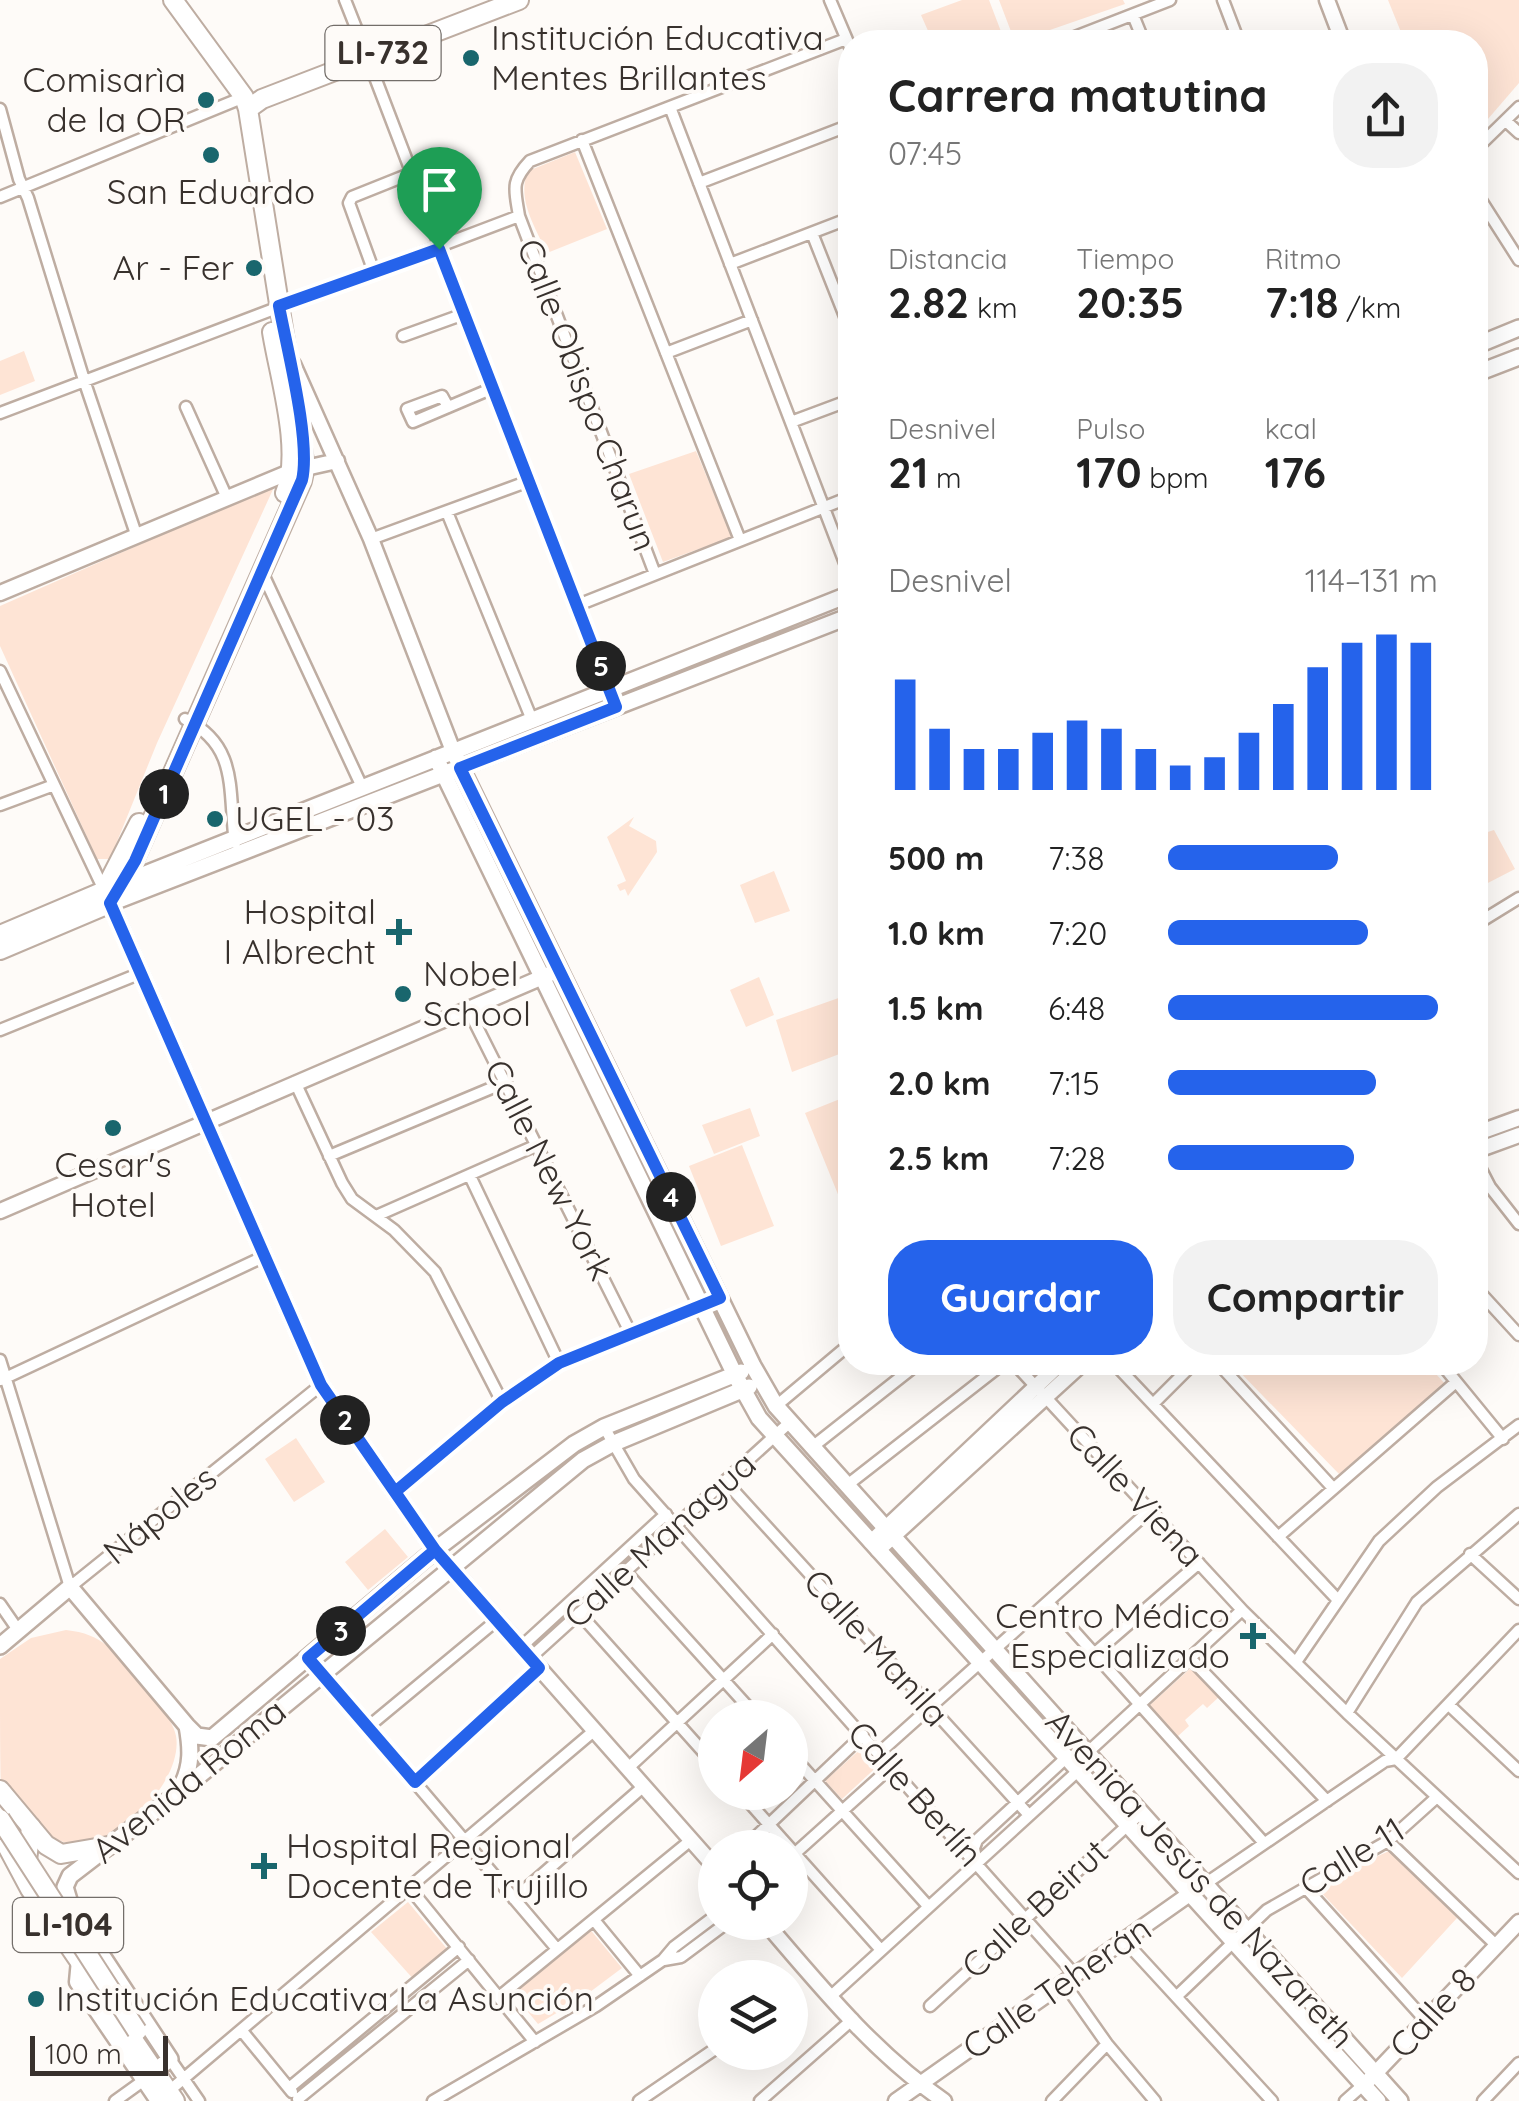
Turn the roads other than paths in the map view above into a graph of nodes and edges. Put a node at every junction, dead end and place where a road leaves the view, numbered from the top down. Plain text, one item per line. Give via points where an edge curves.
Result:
1 (162, 0) edge
2 (173, 0) edge
3 (345, 0) edge
4 (486, 0) edge
5 (519, 0) edge
6 (830, 0) edge
7 (1170, 0) edge
8 (1223, 0) edge
9 (1327, 0) edge
10 (1133, 15) junction
11 (843, 30) edge
12 (1094, 30) edge
13 (1139, 30) edge
14 (1234, 30) edge
15 (1338, 30) edge
16 (838, 47) edge
17 (366, 53) junction
18 (242, 103) junction
19 (670, 107) junction
20 (1519, 108) edge
21 (0, 109) edge
22 (1508, 122) junction
23 (838, 130) edge
24 (1519, 133) edge
25 (1488, 139) edge
26 (582, 140) junction
27 (412, 173) junction
28 (699, 182) junction
29 (23, 188) junction
30 (0, 198) edge
31 (1488, 211) edge
32 (519, 216) junction
33 (838, 222) edge
34 (812, 232) junction
35 (439, 249) junction
36 (1519, 260) edge
37 (730, 264) junction
38 (374, 272) junction
39 (838, 291) edge
40 (274, 308) junction
41 (464, 314) junction
42 (752, 320) junction
43 (1519, 328) edge
44 (403, 336) dead end
45 (1488, 341) edge
46 (288, 352) junction
47 (666, 352) junction
48 (1519, 357) edge
49 (1488, 369) edge
50 (84, 380) junction
51 (493, 388) junction
52 (838, 404) edge
53 (186, 407) dead end
54 (448, 407) dead end
55 (0, 413) edge
56 (791, 422) junction
57 (337, 460) junction
58 (299, 469) junction
59 (529, 481) junction
60 (227, 498) junction
61 (838, 502) edge
62 (824, 507) junction
63 (448, 512) junction
64 (138, 537) junction
65 (371, 539) junction
66 (740, 540) junction
67 (838, 544) edge
68 (262, 571) junction
69 (655, 574) junction
70 (0, 593) edge
71 (838, 599) edge
72 (578, 605) junction
73 (838, 621) edge
74 (0, 671) edge
75 (610, 689) junction
76 (616, 707) junction
77 (532, 720) junction
78 (189, 721) junction
79 (452, 752) junction
80 (436, 758) junction
81 (460, 768) junction
82 (444, 774) junction
83 (54, 785) junction
84 (362, 788) junction
85 (0, 805) edge
86 (277, 830) junction
87 (235, 846) junction
88 (124, 883) junction
89 (107, 897) junction
90 (1519, 898) edge
91 (1488, 917) edge
92 (0, 935) edge
93 (0, 950) edge
94 (558, 970) junction
95 (141, 973) junction
96 (542, 977) junction
97 (468, 1008) junction
98 (0, 1030) edge
99 (295, 1082) junction
100 (506, 1082) junction
101 (1519, 1118) edge
102 (205, 1123) junction
103 (1488, 1129) edge
104 (1519, 1135) edge
105 (537, 1144) junction
106 (1488, 1148) edge
107 (329, 1156) junction
108 (470, 1176) junction
109 (1488, 1183) edge
110 (0, 1212) edge
111 (376, 1216) junction
112 (1518, 1221) edge
113 (263, 1257) junction
114 (720, 1298) junction
115 (1488, 1301) edge
116 (701, 1306) junction
117 (630, 1332) junction
118 (1519, 1335) edge
119 (838, 1354) edge
120 (0, 1360) edge
121 (559, 1363) junction
122 (753, 1366) junction
123 (904, 1375) edge
124 (988, 1375) edge
125 (1025, 1375) edge
126 (1053, 1375) edge
127 (1066, 1375) edge
128 (1125, 1375) edge
129 (1182, 1375) edge
130 (1229, 1375) edge
131 (1450, 1375) edge
132 (3, 1379) edge
133 (762, 1381) junction
134 (738, 1382) junction
135 (1456, 1382) junction
136 (321, 1385) junction
137 (1041, 1393) junction
138 (502, 1402) junction
139 (1153, 1404) junction
140 (776, 1406) junction
141 (789, 1423) junction
142 (1519, 1426) edge
143 (604, 1427) junction
144 (774, 1436) junction
145 (1503, 1440) junction
146 (612, 1444) junction
147 (811, 1448) junction
148 (725, 1481) junction
149 (846, 1486) junction
150 (1332, 1487) junction
151 (395, 1492) junction
152 (1149, 1511) junction
153 (666, 1514) junction
154 (1519, 1514) edge
155 (676, 1525) junction
156 (889, 1533) junction
157 (1278, 1537) junction
158 (874, 1546) junction
159 (435, 1550) junction
160 (1470, 1554) junction
161 (1199, 1563) junction
162 (450, 1567) junction
163 (921, 1569) junction
164 (626, 1571) junction
165 (906, 1582) junction
166 (70, 1587) junction
167 (1337, 1600) junction
168 (1519, 1600) edge
169 (1048, 1602) junction
170 (0, 1604) edge
171 (1242, 1610) junction
172 (579, 1613) junction
173 (497, 1620) junction
174 (18, 1630) junction
175 (1519, 1630) edge
176 (773, 1634) junction
177 (0, 1646) edge
178 (994, 1650) junction
179 (1094, 1654) junction
180 (308, 1658) junction
181 (530, 1658) junction
182 (1190, 1658) junction
183 (980, 1662) junction
184 (1296, 1662) junction
185 (322, 1674) junction
186 (723, 1679) junction
187 (742, 1700) edge
188 (1140, 1704) junction
189 (1450, 1706) junction
190 (929, 1708) junction
191 (1347, 1714) junction
192 (677, 1722) junction
193 (187, 1726) junction
194 (368, 1727) junction
195 (594, 1730) junction
196 (863, 1735) junction
197 (698, 1746) edge
198 (879, 1753) junction
199 (1087, 1753) junction
200 (1396, 1759) junction
201 (1073, 1764) junction
202 (892, 1767) junction
203 (628, 1768) junction
204 (1519, 1771) edge
205 (808, 1774) edge
206 (415, 1782) junction
207 (815, 1782) junction
208 (644, 1786) junction
209 (1, 1792) edge
210 (178, 1793) junction
211 (1438, 1798) junction
212 (1327, 1801) junction
213 (1018, 1802) junction
214 (756, 1810) edge
215 (842, 1811) junction
216 (1028, 1814) junction
217 (0, 1819) edge
218 (1134, 1819) junction
219 (769, 1824) junction
220 (31, 1827) junction
221 (763, 1830) edge
222 (774, 1830) edge
223 (0, 1834) edge
224 (464, 1840) junction
225 (691, 1840) junction
226 (808, 1842) edge
227 (1388, 1842) junction
228 (1264, 1843) junction
229 (108, 1846) junction
230 (698, 1848) edge
231 (976, 1862) junction
232 (808, 1871) edge
233 (1519, 1873) edge
234 (408, 1886) junction
235 (1305, 1887) junction
236 (1198, 1888) junction
237 (30, 1889) junction
238 (514, 1899) junction
239 (928, 1906) junction
240 (1026, 1918) junction
241 (594, 1920) junction
242 (1519, 1922) edge
243 (698, 1929) edge
244 (1239, 1934) junction
245 (704, 1940) edge
246 (780, 1940) edge
247 (1124, 1940) junction
248 (1497, 1946) junction
249 (458, 1947) junction
250 (557, 1949) junction
251 (881, 1950) junction
252 (469, 1960) junction
253 (663, 1960) junction
254 (640, 1976) junction
255 (1070, 1979) junction
256 (1177, 1996) junction
257 (500, 1997) junction
258 (830, 1997) junction
259 (930, 2006) dead end
260 (853, 2019) junction
261 (1426, 2021) junction
262 (242, 2031) junction
263 (535, 2042) junction
264 (1107, 2044) junction
265 (698, 2061) edge
266 (1519, 2063) edge
267 (157, 2069) junction
268 (1369, 2079) junction
269 (920, 2084) junction
270 (288, 2088) junction
271 (174, 2093) edge
272 (298, 2100) edge
273 (116, 2101) edge
274 (199, 2101) edge
275 (433, 2101) edge
276 (639, 2101) edge
277 (760, 2101) edge
278 (896, 2101) edge
279 (944, 2101) edge
280 (1052, 2101) edge
281 (1155, 2101) edge
282 (1272, 2101) edge
283 (1345, 2101) edge
284 (1378, 2101) edge
285 (1400, 2101) edge
286 (1483, 2101) edge

1 - 18 main road
2 - 18 main road
3 - 17 street
4 - 17 main road, LI-732
5 - 17 main road, LI-732
6 - 11 street
7 - 10 street
8 - 14 street
9 - 15 street
10 - 12 street
10 - 13 street
16 - 19 street
17 - 18 main road, LI-732
17 - 27 street
18 - 29 street
18 - 40 main road
19 - 26 street
19 - 28 street
20 - 22 street
21 - 29 street
22 - 24 street
22 - 25 street
23 - 28 street
26 - 32 street via 530,162 516,176
26 - 47 street
27 - 35 street
27 - 38 street via 349,203
28 - 37 street
29 - 30 street
29 - 50 street
31 - 36 street
32 - 35 street
32 - 69 street, Calle Obispo Charun
33 - 34 street
34 - 37 street
34 - 39 street
35 - 38 street
35 - 41 street
37 - 42 street
38 - 40 street
40 - 46 main road
40 - 50 street
40 - 58 main road
41 - 44 street
41 - 51 street
42 - 47 street
42 - 56 street
43 - 45 main road
46 - 57 street, Avenida Jesús de Nazareth
46 - 58 main road
47 - 66 street
48 - 49 main road
50 - 55 street
50 - 64 street
51 - 54 street
51 - 59 street
52 - 56 street
53 - 60 street
56 - 62 street
57 - 58 street
57 - 65 street, Avenida Jesús de Nazareth
58 - 60 street
58 - 68 main road
58 - 78 main road
59 - 63 street
59 - 72 street
60 - 64 street
61 - 62 street
62 - 66 street
62 - 67 street
63 - 65 street
63 - 77 street
64 - 70 street
65 - 79 street, Avenida Jesús de Nazareth
66 - 69 street
68 - 78 main road
68 - 84 street
69 - 72 street
71 - 75 main road
72 - 75 street
73 - 76 main road
74 - 83 street
75 - 76 street
75 - 77 main road
76 - 81 main road
77 - 79 main road
78 - 87 street via 224,754
78 - 88 main road
78 - 89 main road
79 - 80 main road
79 - 81 main road, Avenida Jesús de Nazareth
80 - 82 main road, Avenida Jesús de Nazareth
80 - 84 main road
81 - 82 main road
81 - 94 main road, Avenida Jesús de Nazareth
82 - 86 main road
82 - 96 main road, Avenida Jesús de Nazareth
83 - 85 street
83 - 89 street
84 - 86 main road
86 - 87 main road
87 - 88 main road
87 - 89 main road
88 - 89 main road
89 - 92 main road
89 - 93 main road
89 - 95 street
90 - 91 street
94 - 96 street
94 - 114 main road, Avenida Jesús de Nazareth
95 - 98 street
95 - 102 street
96 - 97 street
96 - 116 main road, Avenida Jesús de Nazareth
97 - 99 street
97 - 100 street, Calle New York
99 - 102 street
99 - 107 street
100 - 105 street, Calle New York
100 - 107 street
101 - 103 street
102 - 110 street
102 - 113 street
104 - 106 street
105 - 108 street
105 - 117 street, Calle New York
107 - 111 street via 352,1199
108 - 111 street
108 - 121 street
109 - 112 street
111 - 138 street via 435,1272
113 - 132 street
113 - 136 street
114 - 116 street
114 - 122 main road, Avenida Jesús de Nazareth
115 - 118 street
116 - 117 street
116 - 134 main road, Avenida Jesús de Nazareth
117 - 121 street
119 - 140 street
120 - 132 street
121 - 138 street
122 - 133 main road, Avenida Jesús de Nazareth
122 - 134 main road, Avenida Roma
123 - 147 street
124 - 149 street
125 - 137 street, Calle Viena
126 - 137 street
127 - 137 street
128 - 139 street
129 - 139 street
130 - 150 street
131 - 135 street
132 - 166 street
133 - 134 main road, Avenida Roma
133 - 140 main road, Avenida Jesús de Nazareth
134 - 143 main road, Avenida Roma
134 - 144 main road, Avenida Jesús de Nazareth
134 - 146 main road, Avenida Roma
135 - 145 street
135 - 150 street
136 - 151 street
136 - 166 street, Nápoles
137 - 152 street, Calle Viena
137 - 156 street
138 - 151 street
139 - 157 street
140 - 141 main road, Avenida Jesús de Nazareth
141 - 144 street, Calle Managua
141 - 147 main road, Avenida Jesús de Nazareth
142 - 145 street
143 - 146 street, Calle Berlín
143 - 159 main road, Avenida Roma
144 - 148 street, Calle Managua
144 - 158 main road, Avenida Jesús de Nazareth
145 - 167 street via 1436,1487 1379,1540
146 - 153 street, Calle Berlín
146 - 162 main road, Avenida Roma via 550,1484
147 - 149 main road, Avenida Jesús de Nazareth
148 - 155 street, Calle Managua
148 - 190 street, Calle Manila
149 - 156 main road, Avenida Jesús de Nazareth
150 - 157 street
151 - 159 street
152 - 161 street, Calle Viena
152 - 169 street
153 - 155 street, Calle Berlín
153 - 181 street, Calle Managua
154 - 160 street
155 - 164 street, Calle Managua
155 - 176 street, Calle Berlín
156 - 158 street
156 - 163 main road, Avenida Jesús de Nazareth
157 - 167 street
158 - 165 main road, Avenida Jesús de Nazareth
159 - 162 street
159 - 180 main road, Avenida Roma
160 - 168 street
160 - 191 street via 1417,1602
161 - 171 street, Calle Viena
161 - 179 street
162 - 173 street
162 - 185 main road, Avenida Roma
163 - 165 main road
163 - 178 main road, Avenida Jesús de Nazareth
164 - 172 street, Calle Managua
164 - 186 street
165 - 183 main road, Avenida Jesús de Nazareth
166 - 174 main road, Nápoles
166 - 193 main road
167 - 184 street
169 - 178 street
169 - 179 street
170 - 174 street
171 - 182 street
171 - 184 street, Calle Viena
172 - 181 street, Calle Managua
172 - 192 street
173 - 181 street
173 - 194 street
174 - 177 main road, Nápoles
175 - 189 street, Calle Teherán
176 - 186 street
176 - 196 street, Calle Berlín
178 - 183 street
178 - 199 main road, Avenida Jesús de Nazareth
179 - 188 street
180 - 185 street
180 - 193 main road, Avenida Roma via 212,1738
181 - 195 street
181 - 206 street
182 - 188 street
182 - 212 street
183 - 190 street
183 - 201 main road, Avenida Jesús de Nazareth
184 - 191 street, Calle Viena
185 - 194 street
185 - 210 main road, Avenida Roma
186 - 187 street
186 - 192 street
188 - 199 street
188 - 228 street
189 - 200 street, Calle Teherán
189 - 204 street
190 - 198 street
190 - 213 street, Calle Manila
191 - 200 street, Calle Viena
192 - 197 street
192 - 203 street
193 - 210 main road via 192,1749
194 - 206 street
195 - 203 street
195 - 224 street
196 - 198 street, Calle Berlín
196 - 207 street
198 - 202 street, Calle Berlín
199 - 201 street
199 - 218 main road, Avenida Jesús de Nazareth
200 - 211 street, Calle Viena
200 - 212 street, Calle Teherán
201 - 213 street
201 - 216 street
201 - 218 main road, Avenida Jesús de Nazareth
202 - 215 street
202 - 231 street, Calle Berlín
203 - 208 street
205 - 207 street
206 - 224 street
207 - 215 street
207 - 219 street
208 - 225 street
208 - 238 street
209 - 220 main road
210 - 229 main road, Avenida Roma
211 - 227 street, Calle 11
211 - 233 street, Calle Viena
212 - 228 street, Calle Teherán
213 - 216 street, Calle Manila
213 - 231 street via 977,1840
214 - 219 street
215 - 226 street
215 - 239 street
216 - 231 street
217 - 267 main road, LI-104, bridge
218 - 236 main road, Avenida Jesús de Nazareth
218 - 240 street, Calle Beirut
219 - 221 street
219 - 222 street
220 - 229 main road via 62,1854
220 - 237 main road
223 - 237 main road
224 - 234 street
224 - 238 street
225 - 230 street
225 - 241 street
227 - 235 street, Calle 11
227 - 248 street
228 - 236 street, Calle Teherán
229 - 267 main road, Avenida Roma via 65,1886
231 - 239 street
231 - 240 street, Calle Berlín
232 - 251 street
234 - 249 street
234 - 262 street
235 - 244 street, Calle 11
235 - 261 street
236 - 244 main road, Avenida Jesús de Nazareth
236 - 247 street, Calle Teherán
237 - 267 main road, LI-104
238 - 250 street
239 - 251 street
240 - 255 street, Calle Berlín
240 - 259 street, Calle Beirut
241 - 250 street
241 - 254 street
242 - 248 street, Calle 8
243 - 253 street
244 - 256 street, Calle 11
244 - 268 main road, Avenida Jesús de Nazareth
245 - 253 street via 682,1957
246 - 258 street
247 - 255 street, Calle Teherán
247 - 256 street
248 - 261 street, Calle 8
249 - 252 street
249 - 270 street
250 - 257 street
251 - 258 street
252 - 257 street
252 - 272 street
253 - 254 street
254 - 263 street
255 - 264 street, Calle Berlín
255 - 269 street, Calle Teherán
256 - 282 street
257 - 263 street
258 - 260 street
260 - 269 street
260 - 277 street
261 - 268 street, Calle 8
262 - 270 street
262 - 271 street
263 - 275 street
264 - 280 street
264 - 281 street, Calle Berlín
265 - 276 street
266 - 286 street
267 - 271 main road, LI-104
267 - 273 street
268 - 283 street, Calle 8
268 - 284 main road, Avenida Jesús de Nazareth
268 - 285 main road, Avenida Jesús de Nazareth
269 - 278 street, Calle Teherán
269 - 279 street
270 - 272 street
271 - 274 street

